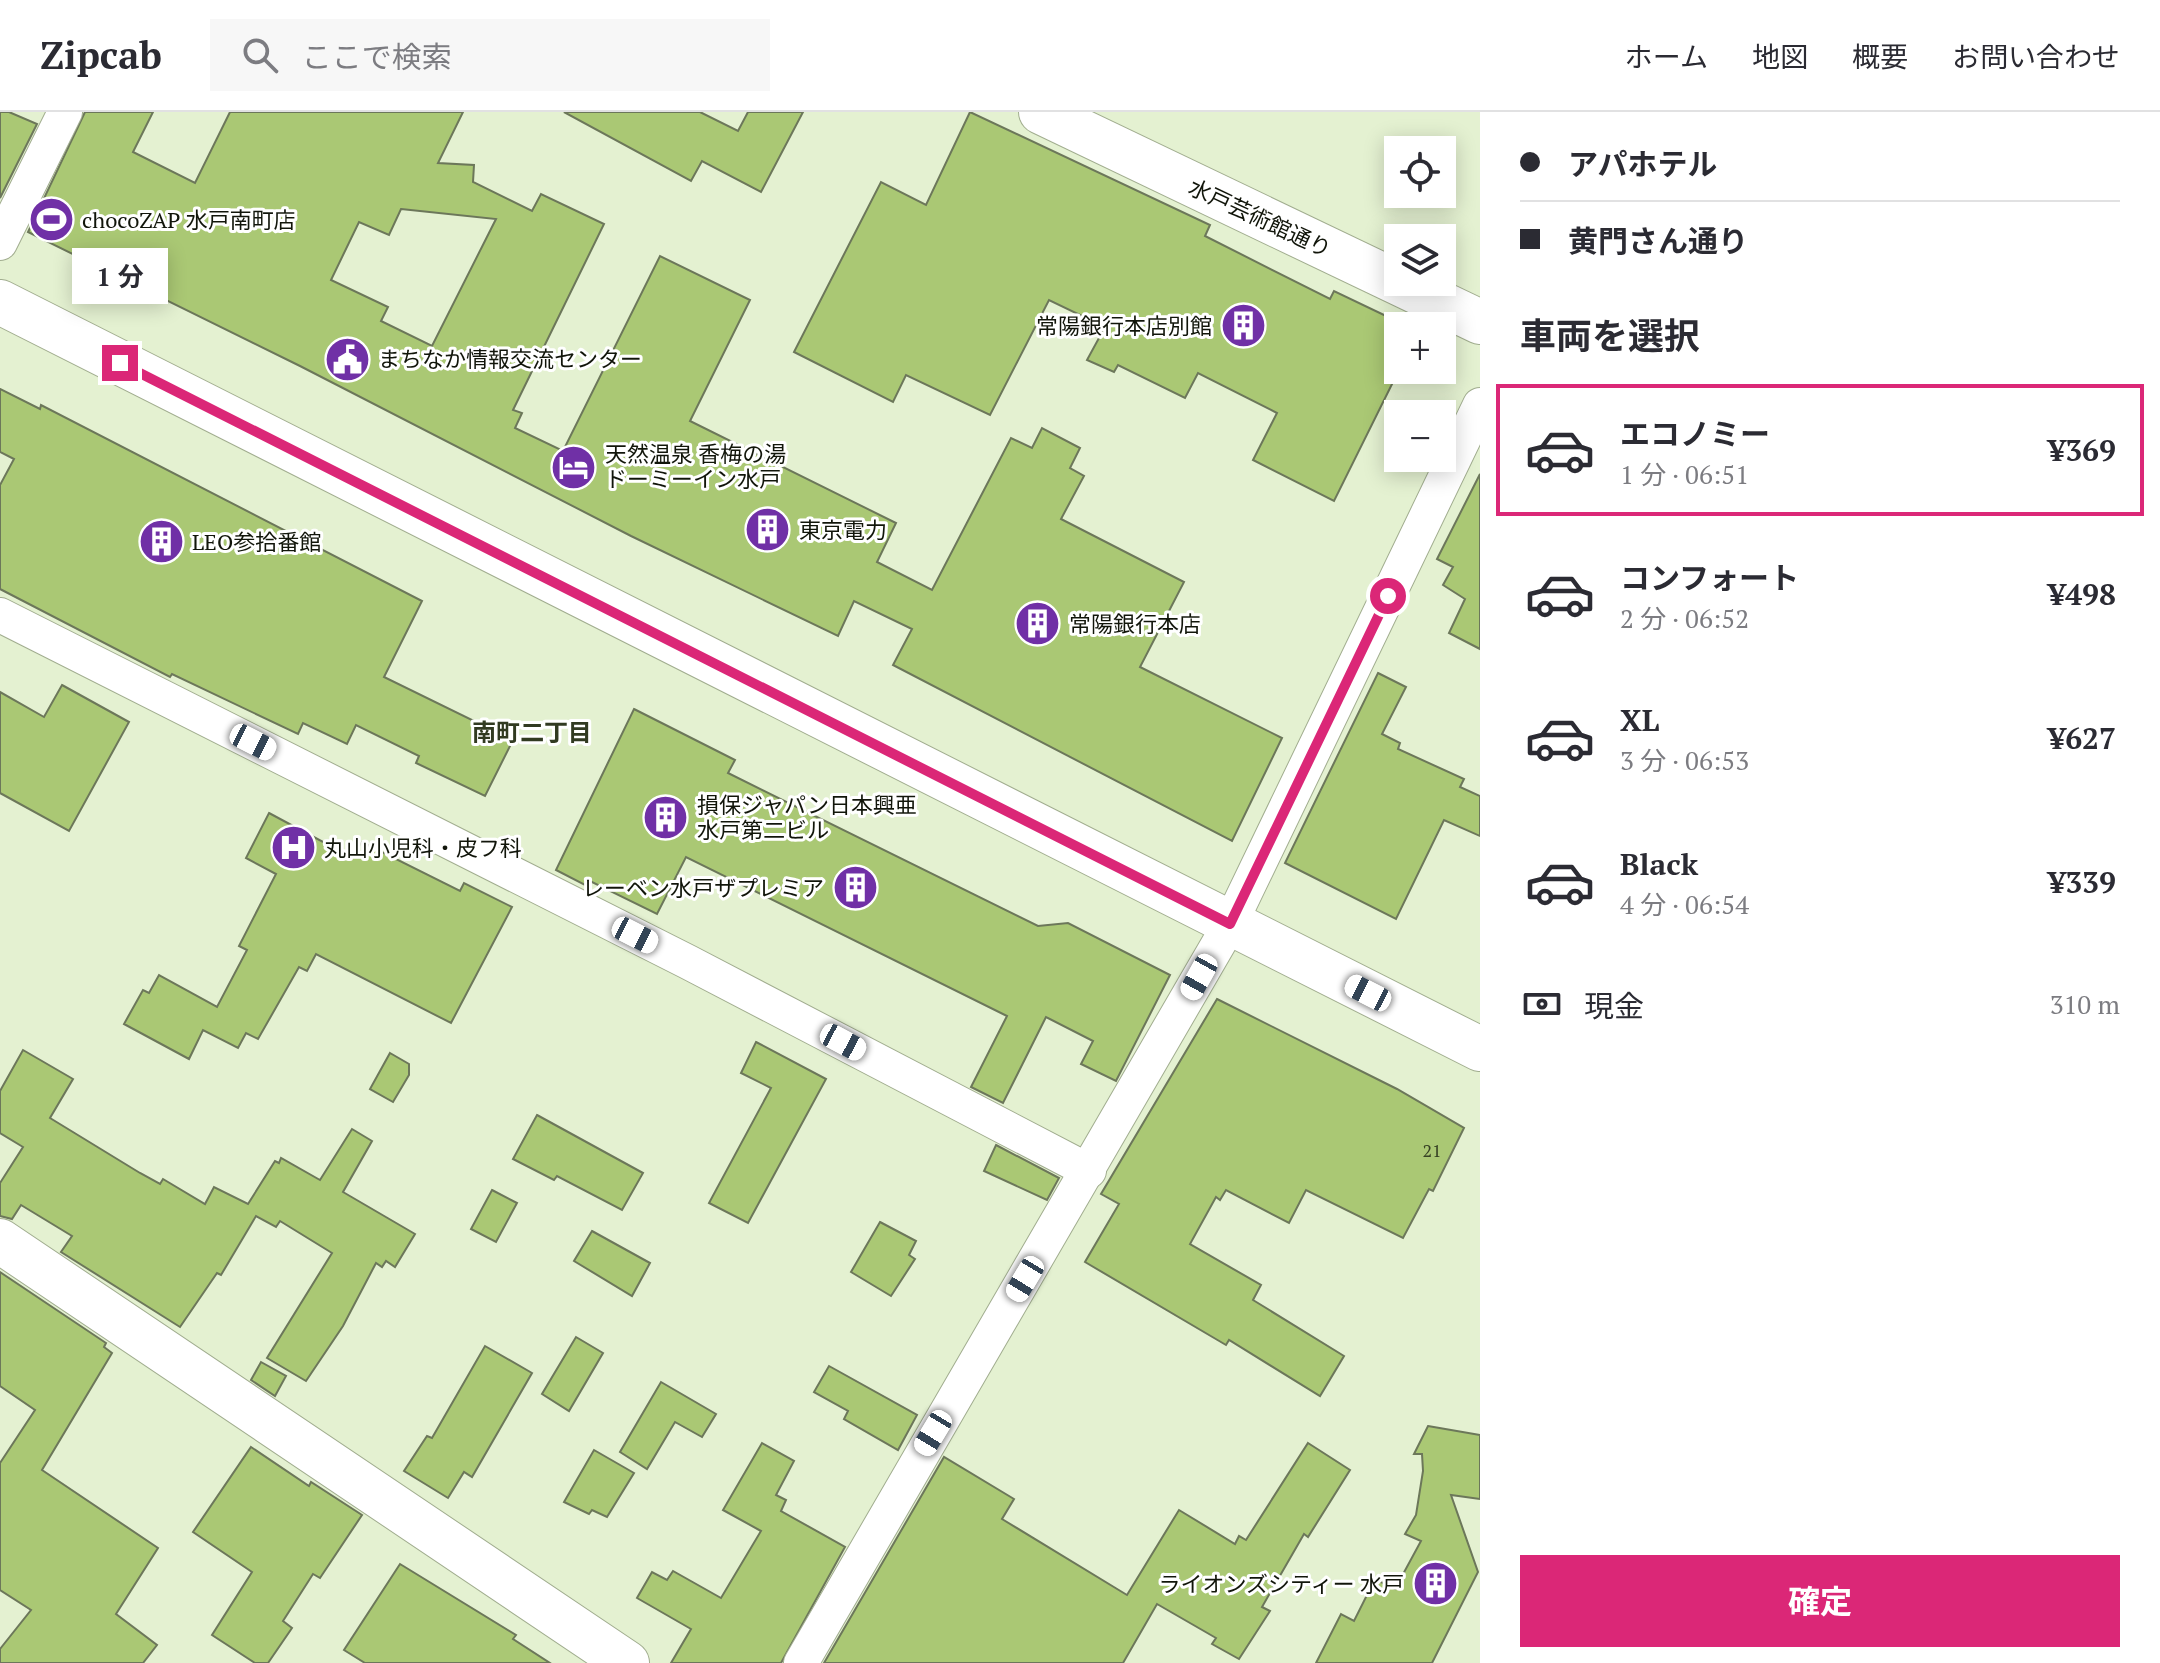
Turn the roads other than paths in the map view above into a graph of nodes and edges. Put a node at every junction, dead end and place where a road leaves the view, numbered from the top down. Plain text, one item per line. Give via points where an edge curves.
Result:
1 (65, 112) edge
2 (1041, 112) edge
3 (0, 243) edge
4 (0, 302) edge
5 (1480, 322) edge
6 (1480, 405) edge
7 (0, 615) edge
8 (1230, 924) junction
9 (1480, 1049) edge
10 (1089, 1171) junction
11 (0, 1241) edge
12 (627, 1663) edge
13 (801, 1663) edge

1 - 3 street
2 - 5 main road, 水戸芸術館通り
4 - 8 main road
6 - 8 street
7 - 10 street
8 - 9 main road
8 - 10 street
10 - 13 street
11 - 12 main road

